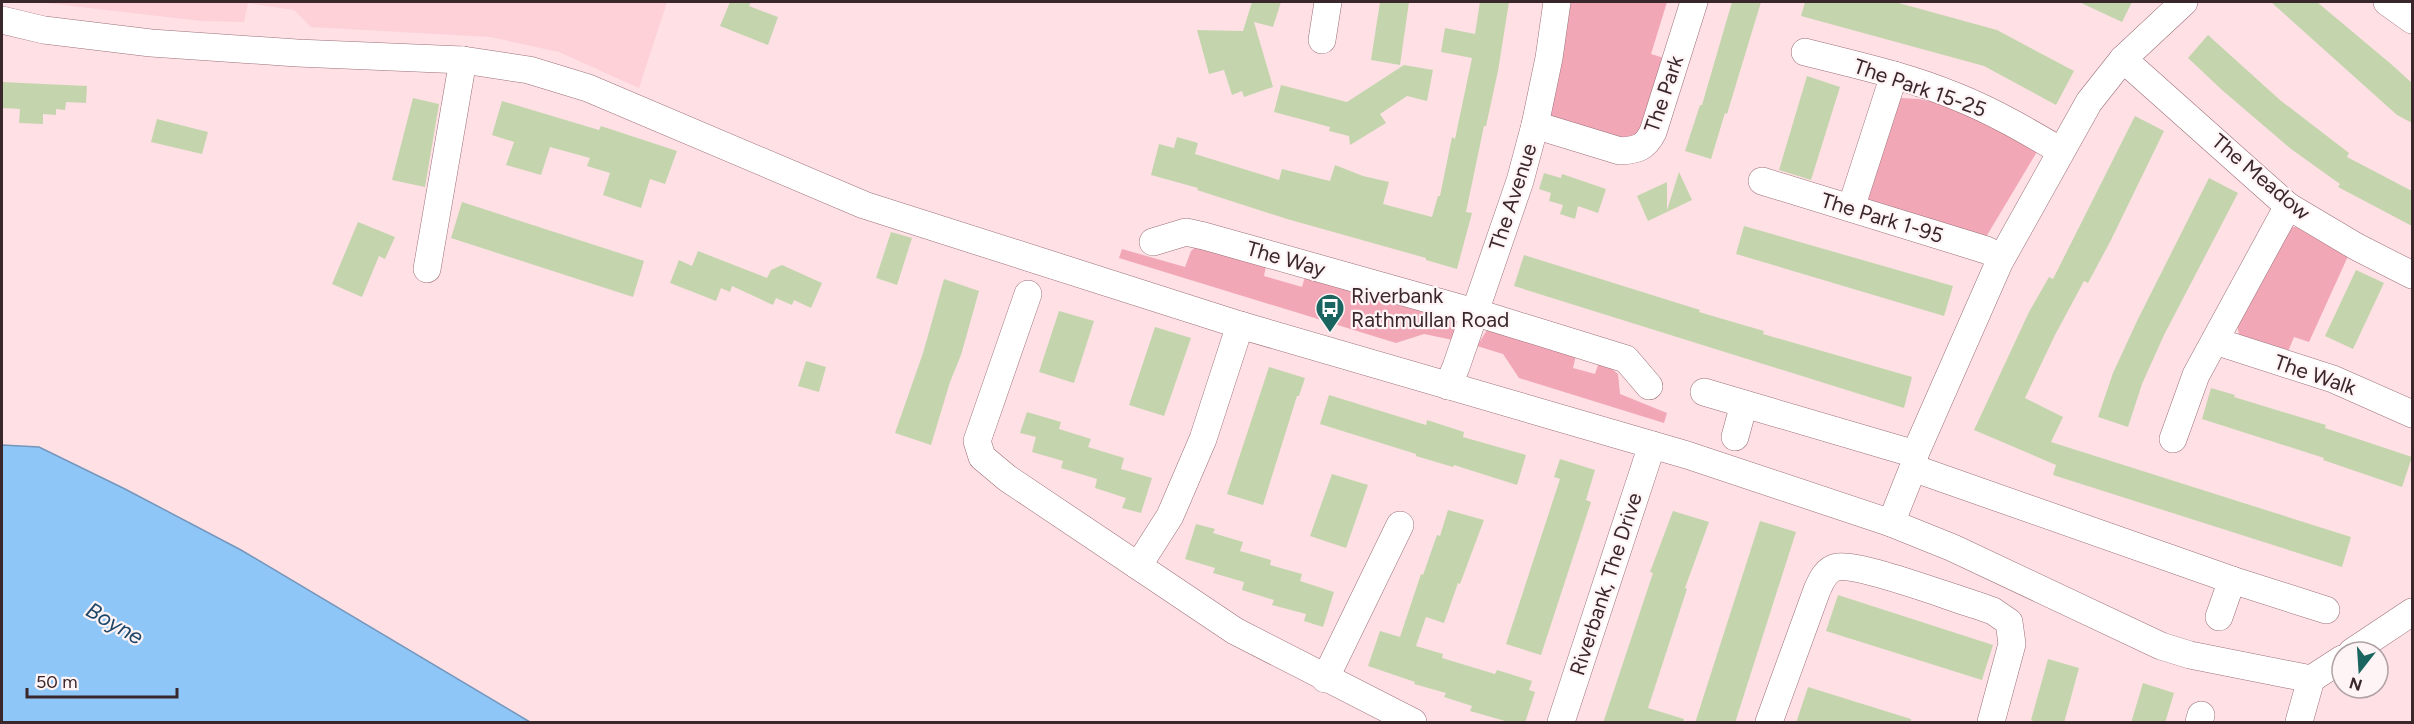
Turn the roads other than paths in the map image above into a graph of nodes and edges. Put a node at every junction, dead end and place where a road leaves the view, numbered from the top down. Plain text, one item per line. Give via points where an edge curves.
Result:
1 (1328, 2) edge
2 (1557, 2) edge
3 (1694, 2) edge
4 (2184, 2) edge
5 (2388, 2) edge
6 (2, 20) edge
7 (2412, 20) edge
8 (1322, 39) dead end
9 (1806, 52) dead end
10 (2123, 59) junction
11 (463, 60) junction
12 (1894, 75) junction
13 (1535, 125) junction
14 (2061, 151) junction
15 (1762, 181) dead end
16 (2288, 206) junction
17 (1851, 208) junction
18 (1153, 242) dead end
19 (2001, 257) junction
20 (427, 269) dead end
21 (2412, 275) edge
22 (1028, 294) dead end
23 (1474, 312) junction
24 (1240, 325) junction
25 (2215, 341) junction
26 (1448, 386) junction
27 (1649, 386) dead end
28 (1704, 392) dead end
29 (1744, 404) junction
30 (2412, 414) edge
31 (1735, 437) dead end
32 (2173, 439) dead end
33 (1652, 445) junction
34 (1914, 461) junction
35 (1891, 523) junction
36 (1400, 525) dead end
37 (1138, 566) junction
38 (2232, 580) junction
39 (2326, 610) dead end
40 (2412, 612) edge
41 (2219, 617) dead end
42 (2370, 640) edge
43 (2330, 667) edge
44 (1325, 679) junction
45 (2311, 679) junction
46 (1413, 723) edge
47 (1561, 723) edge
48 (1770, 723) edge
49 (1991, 723) edge
50 (2299, 723) edge

1 - 8 street
2 - 13 street, The Avenue
3 - 13 street, The Park via 1653,132 1644,146 1620,151
4 - 10 street
5 - 7 street
6 - 11 street via 44,30 151,43
9 - 12 street, The Park 15-25
10 - 14 street via 2089,102
10 - 16 street, The Meadow
11 - 20 street
11 - 24 street via 530,69 588,88 864,205
12 - 14 street, The Park 15-25 via 1955,96 2012,122
12 - 17 street
13 - 23 street, The Avenue via 1520,181
14 - 19 street
15 - 17 street, The Park 1-95
16 - 21 street, The Meadow
16 - 25 street
17 - 19 street, The Park 1-95
18 - 23 street, The Way via 1186,232
19 - 34 street
22 - 37 street via 977,441 982,457
23 - 26 street, The Avenue
23 - 27 street, The Way via 1590,357 1626,359
24 - 26 street
24 - 37 street via 1198,450 1170,516
25 - 30 street, The Walk via 2333,379
25 - 32 street via 2193,382
26 - 33 street
28 - 29 street
29 - 31 street
29 - 34 street
33 - 35 street
33 - 47 street, Riverbank, The Drive
34 - 35 street
34 - 38 street
35 - 45 street via 2162,646
36 - 44 street
37 - 44 street via 1235,631
38 - 39 street
38 - 41 street
40 - 42 street
43 - 45 street
44 - 46 street
45 - 50 street
48 - 49 street via 1817,590 1827,572 1836,567 1872,572 1993,611 2009,622 2007,663

